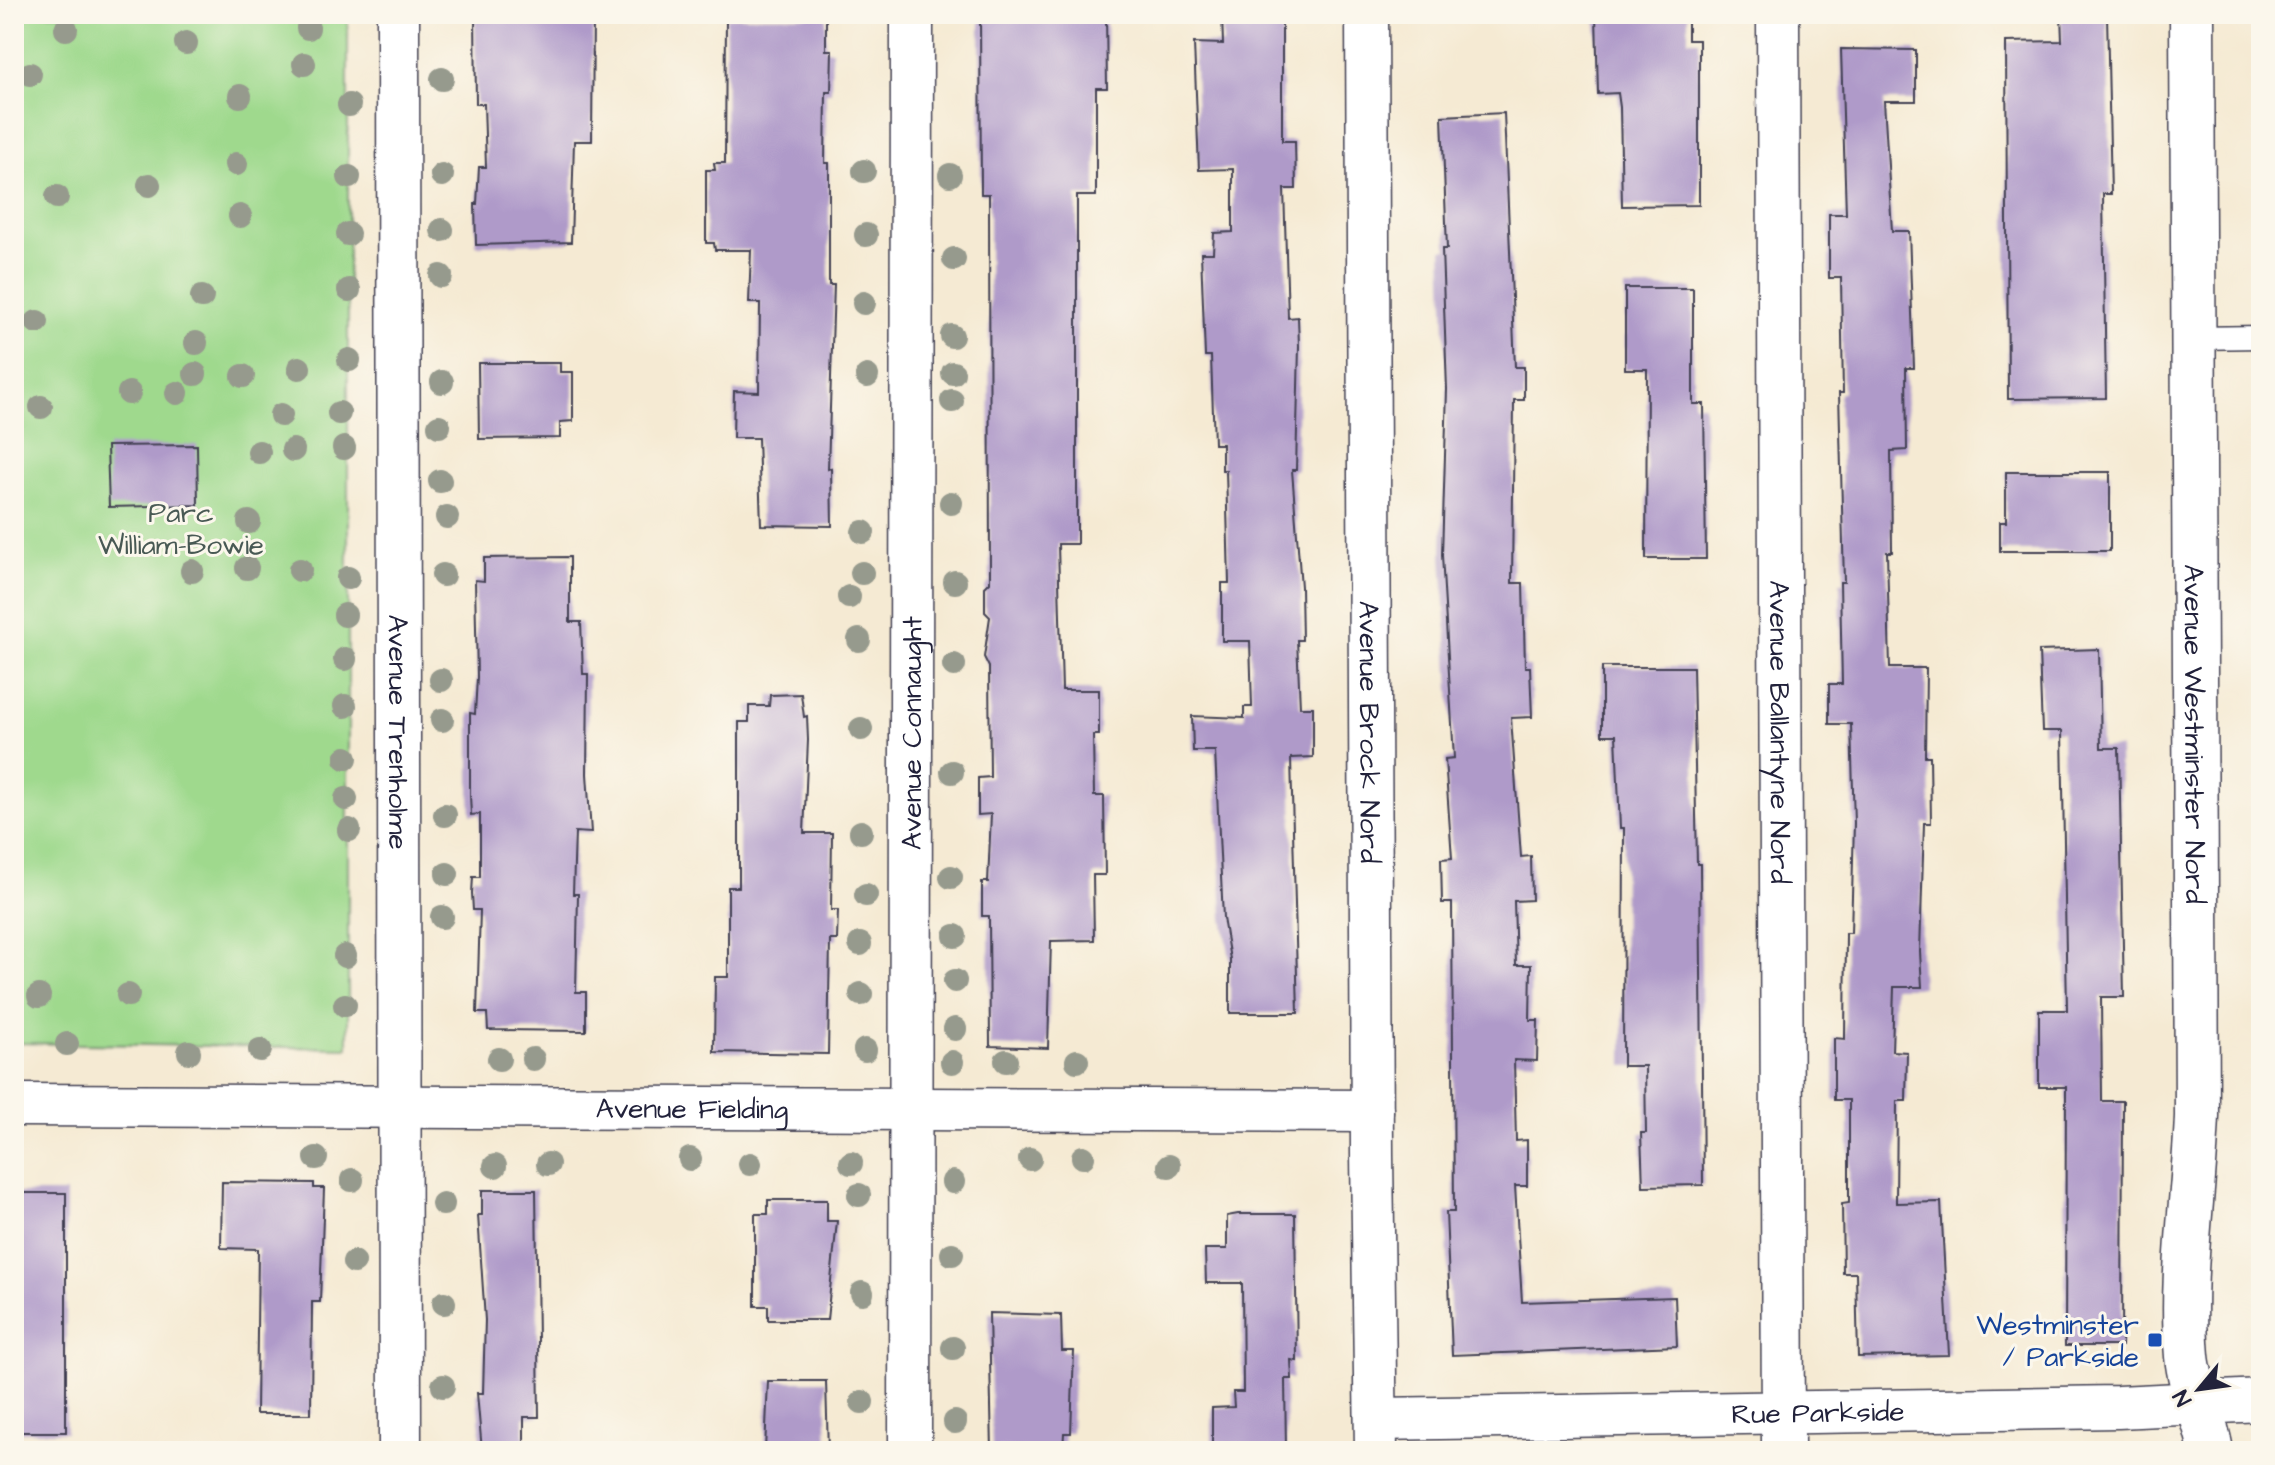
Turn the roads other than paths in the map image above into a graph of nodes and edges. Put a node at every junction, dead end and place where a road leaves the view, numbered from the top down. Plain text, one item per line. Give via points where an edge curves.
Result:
1 (398, 14) edge
2 (912, 14) edge
3 (1367, 14) edge
4 (1778, 14) edge
5 (2192, 14) edge
6 (2261, 337) edge
7 (2194, 338) junction
8 (14, 1105) edge
9 (398, 1108) junction
10 (910, 1111) junction
11 (1372, 1111) junction
12 (2261, 1400) edge
13 (2198, 1403) junction
14 (1783, 1432) edge
15 (1376, 1435) edge
16 (400, 1451) edge
17 (910, 1451) edge
18 (2211, 1451) edge

1 - 9 street, Avenue Trenholme
2 - 10 street, Avenue Connaught
3 - 11 street, Avenue Brock Nord
4 - 14 street, Avenue Ballantyne Nord
5 - 7 street, Avenue Westminster Nord
6 - 7 lane
7 - 13 street, Avenue Westminster Nord via 2197,1116 2186,1331
8 - 9 street, Avenue Fielding
9 - 10 street, Avenue Fielding
9 - 16 street, Avenue Trenholme
10 - 11 street, Avenue Fielding
10 - 17 street, Avenue Connaught
11 - 15 street, Avenue Brock Nord
12 - 13 street, Rue Parkside
13 - 14 street, Rue Parkside
13 - 18 street, Avenue Westminster Nord
14 - 15 street, Rue Parkside

